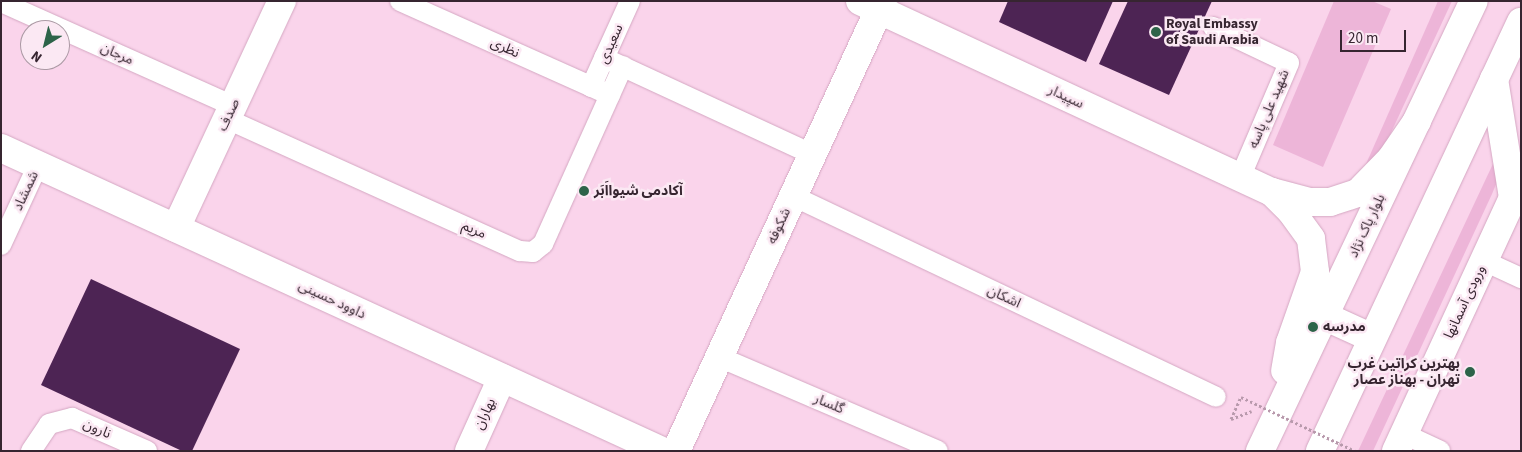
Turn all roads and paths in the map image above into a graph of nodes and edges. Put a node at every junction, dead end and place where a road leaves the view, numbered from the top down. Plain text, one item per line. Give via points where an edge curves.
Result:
1 (282, 1) edge
2 (400, 1) edge
3 (630, 1) edge
4 (1474, 1) edge
5 (1, 2) edge
6 (874, 4) edge
7 (1521, 22) edge
8 (1213, 27) dead end
9 (604, 58) junction
10 (623, 66) junction
11 (1494, 79) junction
12 (591, 86) junction
13 (610, 95) junction
14 (230, 112) junction
15 (1417, 121) junction
16 (1, 148) edge
17 (812, 154) junction
18 (38, 165) junction
19 (1240, 178) junction
20 (1517, 189) edge
21 (1272, 192) junction
22 (793, 196) junction
23 (176, 228) junction
24 (1, 245) edge
25 (1484, 261) junction
26 (1521, 278) edge
27 (1324, 316) junction
28 (1372, 338) junction
29 (719, 357) junction
30 (502, 378) junction
31 (1216, 397) dead end
32 (1241, 397) dead end
33 (1284, 399) junction
34 (1400, 443) edge
35 (31, 451) edge
36 (147, 451) edge
37 (468, 451) edge
38 (662, 451) edge
39 (676, 451) edge
40 (938, 451) edge
41 (1260, 451) edge
42 (1320, 451) edge
43 (1355, 451) edge
44 (1440, 451) edge

1 - 14 street, صدف
2 - 12 street, نظری
3 - 9 street, سعیدی
4 - 15 street, بلوار پاک نژاد
5 - 14 street, مرجان
6 - 17 street, شکوفه
6 - 19 street, سپیدار
7 - 11 street
8 - 19 street, شهید علی پاسه via 1289,63
9 - 10 street
9 - 12 street, سعیدی
10 - 13 street, مریم
10 - 17 street
11 - 20 street
11 - 28 street
12 - 13 street, نظری
13 - 14 street, مریم via 543,244 533,252 520,251
14 - 23 street, صدف
15 - 21 street via 1391,159 1358,193 1330,202 1316,202
15 - 27 street, بلوار پاک نژاد
16 - 18 street, داوود حسینی
17 - 22 street, شکوفه
18 - 23 street, داوود حسینی
18 - 24 street, شمشاد
19 - 21 street, سپیدار
20 - 25 street, ورودی آسمانها
21 - 33 street via 1311,239 1315,272 1285,362
22 - 29 street, شکوفه
22 - 31 street, اشکان
23 - 30 street, داوود حسینی
25 - 26 street
25 - 34 street, ورودی آسمانها
27 - 28 street
27 - 33 street, بلوار پاک نژاد
28 - 42 street
29 - 39 street, شکوفه
29 - 40 street, گلسار
30 - 37 street, بهاران
30 - 38 street, داوود حسینی
32 - 43 path, bridge
33 - 41 street, بلوار پاک نژاد
34 - 44 street
35 - 36 street, نارون via 49,424 72,418

